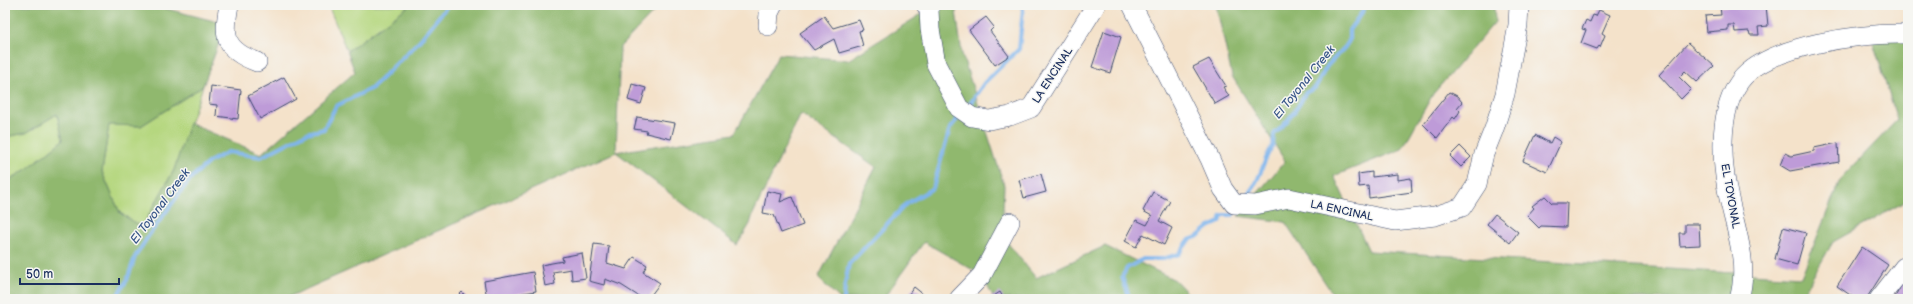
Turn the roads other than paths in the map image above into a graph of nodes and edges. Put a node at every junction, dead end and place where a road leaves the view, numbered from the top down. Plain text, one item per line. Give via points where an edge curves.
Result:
1 (229, 5) edge
2 (773, 5) edge
3 (926, 5) edge
4 (1096, 5) edge
5 (1132, 5) edge
6 (1519, 5) edge
7 (768, 26) dead end
8 (1908, 34) edge
9 (257, 62) dead end
10 (1010, 222) dead end
11 (1904, 267) dead end
12 (960, 299) edge
13 (1739, 299) edge
14 (1879, 299) edge

1 - 9 street via 226,24 228,43 240,56
2 - 7 street via 769,13
3 - 4 street, LA ENCINAL via 929,10 936,64 959,108 972,117 989,120 1031,108
5 - 6 street, LA ENCINAL via 1223,189 1234,204 1255,205 1289,198 1395,221 1435,216 1462,207 1477,184 1484,154 1505,94 1518,26
8 - 13 street, EL TOYONAL via 1857,36 1808,46 1761,63 1740,81 1727,111 1724,149 1727,189 1742,252 1742,288
10 - 12 street via 982,275
11 - 14 street

